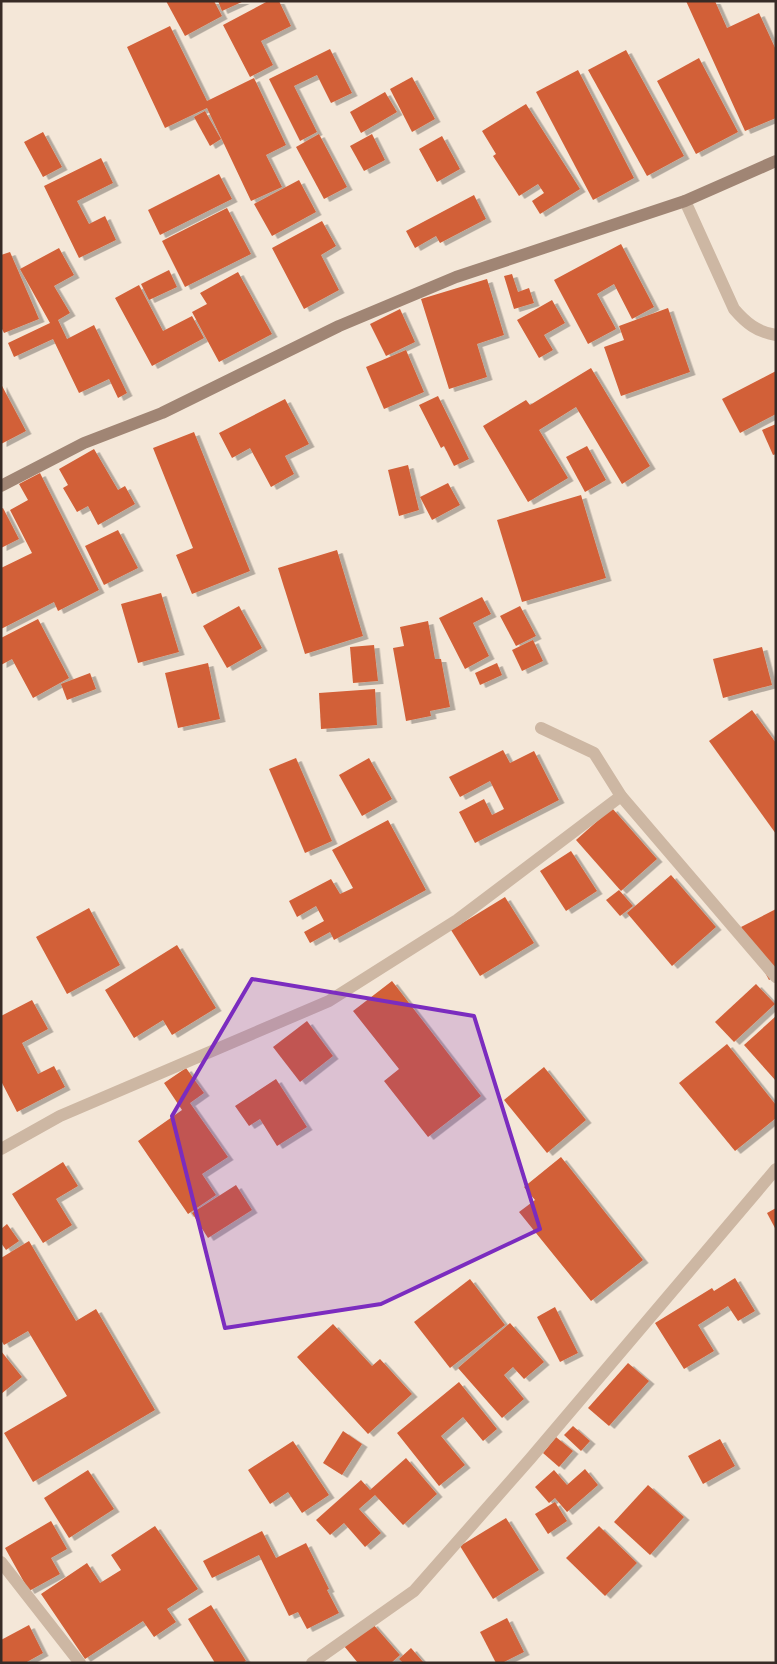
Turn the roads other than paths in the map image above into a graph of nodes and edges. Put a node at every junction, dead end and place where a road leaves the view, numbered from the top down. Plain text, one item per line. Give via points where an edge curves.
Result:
1 (776, 162) edge
2 (685, 201) junction
3 (776, 335) edge
4 (1, 486) edge
5 (541, 728) dead end
6 (622, 796) junction
7 (776, 977) edge
8 (1, 1149) edge
9 (776, 1169) edge
10 (1, 1562) edge
11 (80, 1663) edge
12 (312, 1663) edge

1 - 2 street
2 - 3 street via 734,309 754,328
2 - 4 street via 456,277 339,326 162,413 84,443
5 - 6 street via 594,753
6 - 7 street
6 - 8 street via 457,920 330,1001 60,1116
9 - 12 street via 414,1591
10 - 11 street

